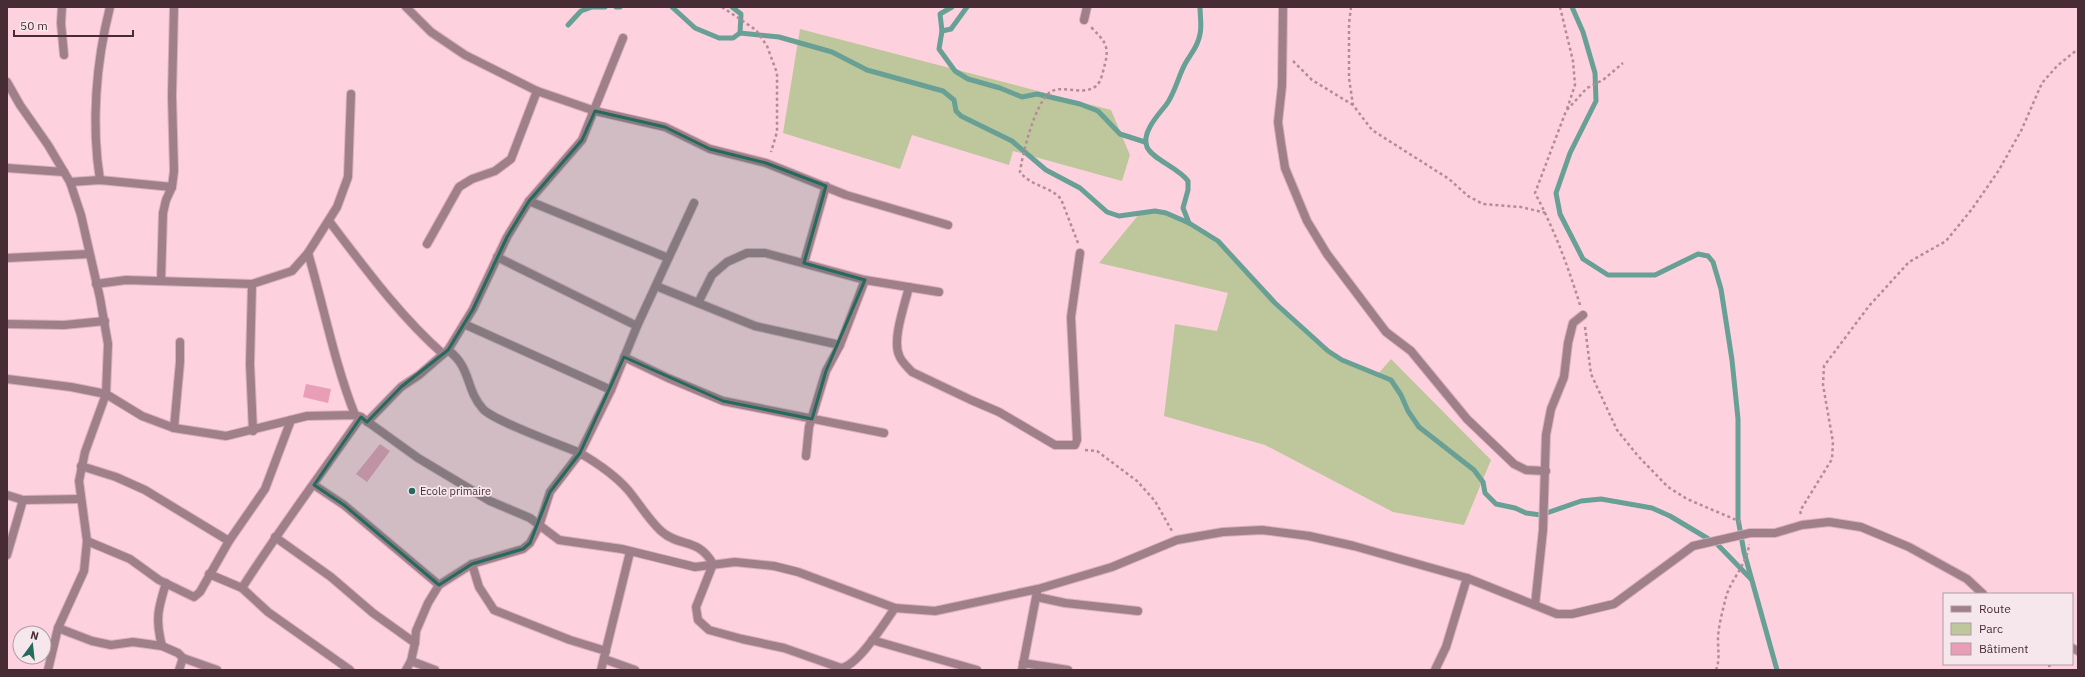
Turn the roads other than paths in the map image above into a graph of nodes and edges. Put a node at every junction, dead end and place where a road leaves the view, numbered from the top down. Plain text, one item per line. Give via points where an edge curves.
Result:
1 (62, 7) edge
2 (110, 7) edge
3 (174, 7) edge
4 (406, 7) edge
5 (1087, 7) edge
6 (1283, 7) edge
7 (1084, 20) road end
8 (623, 38) dead end
9 (64, 55) dead end
10 (7, 82) edge
11 (537, 91) junction
12 (351, 94) dead end
13 (595, 111) junction
14 (7, 168) edge
15 (64, 172) junction
16 (100, 180) junction
17 (70, 182) junction
18 (826, 186) junction
19 (172, 187) junction
20 (529, 201) junction
21 (694, 203) dead end
22 (329, 221) junction
23 (948, 226) dead end
24 (427, 244) dead end
25 (308, 253) junction
26 (1080, 253) road end
27 (89, 254) junction
28 (497, 257) junction
29 (7, 258) edge
30 (668, 258) junction
31 (804, 263) junction
32 (865, 280) junction
33 (161, 281) junction
34 (96, 284) junction
35 (252, 284) junction
36 (656, 286) junction
37 (909, 287) junction
38 (939, 292) dead end
39 (698, 303) junction
40 (1583, 315) road end
41 (104, 321) junction
42 (7, 324) edge
43 (464, 324) junction
44 (636, 326) junction
45 (180, 342) dead end
46 (840, 346) junction
47 (445, 352) junction
48 (624, 357) junction
49 (7, 379) edge
50 (611, 390) junction
51 (106, 394) junction
52 (361, 418) junction
53 (812, 418) junction
54 (291, 420) junction
55 (174, 428) junction
56 (253, 431) junction
57 (884, 432) dead end
58 (580, 453) junction
59 (806, 456) dead end
60 (81, 466) junction
61 (1546, 471) junction
62 (314, 484) junction
63 (7, 495) edge
64 (80, 499) junction
65 (23, 500) junction
66 (539, 526) junction
67 (275, 537) junction
68 (87, 541) junction
69 (229, 541) junction
70 (630, 552) junction
71 (7, 555) edge
72 (472, 564) junction
73 (713, 564) junction
74 (210, 574) junction
75 (1467, 578) junction
76 (166, 583) junction
77 (440, 586) junction
78 (242, 588) junction
79 (1037, 593) junction
80 (1982, 593) edge
81 (1535, 605) junction
82 (895, 608) junction
83 (1138, 611) dead end
84 (58, 628) junction
85 (872, 640) junction
86 (415, 643) junction
87 (162, 646) junction
88 (605, 655) junction
89 (183, 658) junction
90 (411, 661) junction
91 (826, 661) junction
92 (1022, 666) edge
93 (48, 670) edge
94 (179, 670) edge
95 (216, 670) edge
96 (350, 670) edge
97 (406, 670) edge
98 (435, 670) edge
99 (602, 670) edge
100 (635, 670) edge
101 (823, 670) edge
102 (977, 670) edge
103 (1068, 670) edge
104 (1435, 670) edge

1 - 9 street
2 - 16 street via 98,78 96,158
3 - 19 street
4 - 11 street via 431,32 466,55
5 - 7 street
6 - 61 street via 1282,86 1278,122 1285,168 1307,221 1327,254 1386,332 1410,351 1468,419 1514,464 1526,470
8 - 13 street
10 - 15 street
11 - 13 street
11 - 24 street via 511,158 495,171 459,186
12 - 22 street via 348,177
13 - 18 street via 665,127 710,149 766,163
13 - 20 street via 582,140
14 - 15 street
15 - 17 street
16 - 17 street
16 - 19 street
17 - 27 street via 81,215
18 - 23 street via 846,195
18 - 31 street
19 - 33 street via 164,213
20 - 28 street
20 - 30 street
21 - 30 street
22 - 25 street
22 - 47 street via 367,272 415,329
25 - 35 street via 292,271
25 - 52 street via 320,305 347,394
26 - 37 street via 1071,317 1078,440 1075,445 1055,445 999,412 912,372 898,355 897,341
27 - 29 street
27 - 34 street
28 - 43 street
28 - 44 street
30 - 36 street
31 - 32 street
31 - 39 street via 765,253 747,253 727,262 712,275
32 - 37 street
32 - 46 street
33 - 34 street via 126,280
33 - 35 street
34 - 41 street
35 - 56 street via 250,364
36 - 39 street
36 - 44 street
37 - 38 street
39 - 46 street via 755,326
40 - 61 street via 1573,322 1564,377 1551,409 1546,434
41 - 42 street via 64,325
41 - 51 street via 108,344
43 - 47 street
43 - 50 street
44 - 48 street
45 - 55 street
46 - 53 street via 826,370
47 - 52 street
47 - 58 street via 458,358 466,369 475,396 483,410
48 - 50 street
48 - 53 street via 724,401
49 - 51 street
50 - 58 street
51 - 55 street via 142,416
51 - 60 street
52 - 54 street via 307,416
52 - 62 street
52 - 66 street via 418,458 490,501 530,518
53 - 57 street
53 - 59 street via 807,434
54 - 56 street
54 - 69 street via 265,489
55 - 56 street via 226,436
58 - 66 street via 550,492
58 - 73 street via 596,462 628,490 661,531 670,537 696,545
60 - 64 street via 78,481
60 - 69 street via 145,490
61 - 81 street
62 - 67 street
62 - 77 street via 344,505
63 - 65 street
64 - 65 street
64 - 68 street
65 - 71 street
66 - 70 street via 559,540
66 - 72 street via 530,543 523,549
67 - 78 street
67 - 86 street
68 - 76 street via 130,559
68 - 84 street via 84,571
69 - 74 street
70 - 73 street via 696,567
70 - 88 street
72 - 77 street
72 - 88 street via 479,587 494,610
73 - 82 street via 735,562 786,569
73 - 91 street via 696,608 698,620 709,630
74 - 76 street via 200,592 194,597
74 - 78 street
75 - 79 street via 1354,546 1309,536 1262,530 1223,532 1177,540 1112,567
75 - 81 street
75 - 104 street via 1446,647
76 - 87 street via 157,626
77 - 86 street via 428,603 416,631
78 - 96 street via 268,612
79 - 82 street via 935,612
79 - 83 street via 1065,603
79 - 92 street
80 - 81 street via 1967,579 1910,547 1861,527 1829,522 1802,525 1775,533 1750,533 1692,546 1614,604 1572,614 1557,614
82 - 85 street
84 - 87 street via 111,645 133,642
84 - 93 street
85 - 91 street via 847,667 841,668
85 - 102 street
86 - 90 street
87 - 89 street
88 - 99 street
88 - 100 street
89 - 94 street
89 - 95 street
90 - 97 street
90 - 98 street
91 - 101 street
92 - 103 street

